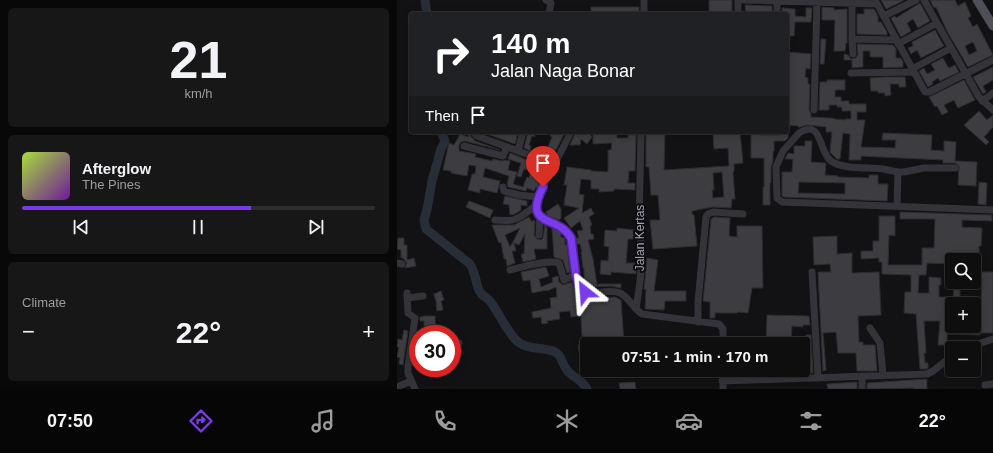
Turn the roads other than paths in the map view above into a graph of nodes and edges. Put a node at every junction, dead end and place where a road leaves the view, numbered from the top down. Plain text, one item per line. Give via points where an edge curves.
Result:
1 (644, 0) edge
2 (738, 0) edge
3 (744, 0) edge
4 (917, 0) edge
5 (924, 0) edge
6 (977, 0) edge
7 (548, 1) edge
8 (777, 1) junction
9 (835, 1) edge
10 (817, 2) junction
11 (876, 2) edge
12 (852, 3) junction
13 (549, 12) edge
14 (644, 12) edge
15 (738, 12) edge
16 (777, 12) edge
17 (884, 16) junction
18 (937, 23) junction
19 (993, 26) edge
20 (851, 39) junction
21 (897, 42) junction
22 (951, 48) junction
23 (853, 54) dead end
24 (993, 60) edge
25 (913, 71) junction
26 (851, 73) dead end
27 (965, 74) junction
28 (993, 93) edge
29 (982, 101) junction
30 (814, 110) dead end
31 (993, 110) edge
32 (475, 134) edge
33 (522, 134) edge
34 (570, 134) edge
35 (641, 134) edge
36 (464, 146) dead end
37 (507, 147) junction
38 (518, 151) junction
39 (553, 168) junction
40 (955, 168) dead end
41 (898, 172) junction
42 (503, 187) dead end
43 (538, 197) junction
44 (535, 206) junction
45 (897, 206) junction
46 (993, 210) edge
47 (743, 214) dead end
48 (540, 216) junction
49 (495, 220) dead end
50 (539, 235) dead end
51 (510, 270) dead end
52 (812, 272) dead end
53 (576, 275) junction
54 (423, 296) dead end
55 (636, 309) junction
56 (698, 322) junction
57 (415, 325) edge
58 (870, 328) dead end
59 (723, 337) edge
60 (993, 339) edge
61 (981, 343) edge
62 (945, 362) edge
63 (883, 375) junction
64 (862, 376) junction
65 (410, 377) edge
66 (722, 377) edge
67 (818, 378) junction
68 (411, 381) junction
69 (722, 381) junction
70 (993, 384) edge
71 (985, 385) dead end
72 (397, 387) edge
73 (415, 389) edge
74 (723, 389) edge
75 (862, 389) edge

1 - 14 street
2 - 15 street
3 - 8 street
4 - 17 street
5 - 18 street
6 - 19 main road
7 - 13 street
8 - 10 street
8 - 16 street
9 - 10 street
9 - 12 street
10 - 30 street
11 - 12 street
11 - 17 street
12 - 20 street
17 - 21 street
18 - 21 street
18 - 22 street
20 - 21 street
20 - 23 street
21 - 25 street
22 - 25 street
22 - 27 street
24 - 27 street
25 - 26 street
25 - 27 street via 923,91 927,93
27 - 29 street
28 - 29 street
29 - 31 street
32 - 37 street
33 - 38 street
34 - 39 street
35 - 55 street, Jalan Kertas via 639,225 642,262
36 - 37 street via 503,156
37 - 38 street
38 - 39 street
39 - 43 street
40 - 41 street via 924,168
41 - 45 street
41 - 45 street via 837,164 826,155 816,131 807,130 799,132 783,151 775,170 777,198 781,202
42 - 43 street via 504,191
43 - 44 street
44 - 48 street
44 - 49 street via 514,220
45 - 46 street
47 - 56 street via 713,212 706,217
48 - 50 street
48 - 53 street via 568,232
51 - 53 street via 518,264 556,262 559,263 563,279
52 - 67 street
53 - 55 street via 583,292 619,293
54 - 57 street via 407,295 408,313 415,318
55 - 56 street via 642,314
56 - 59 street via 719,324 723,329
58 - 63 street via 880,344
60 - 61 street
62 - 63 street via 927,374
63 - 64 street
64 - 67 street
64 - 75 street
65 - 68 street
66 - 69 street
67 - 69 street
68 - 72 street
68 - 73 street
69 - 74 street
70 - 71 street

